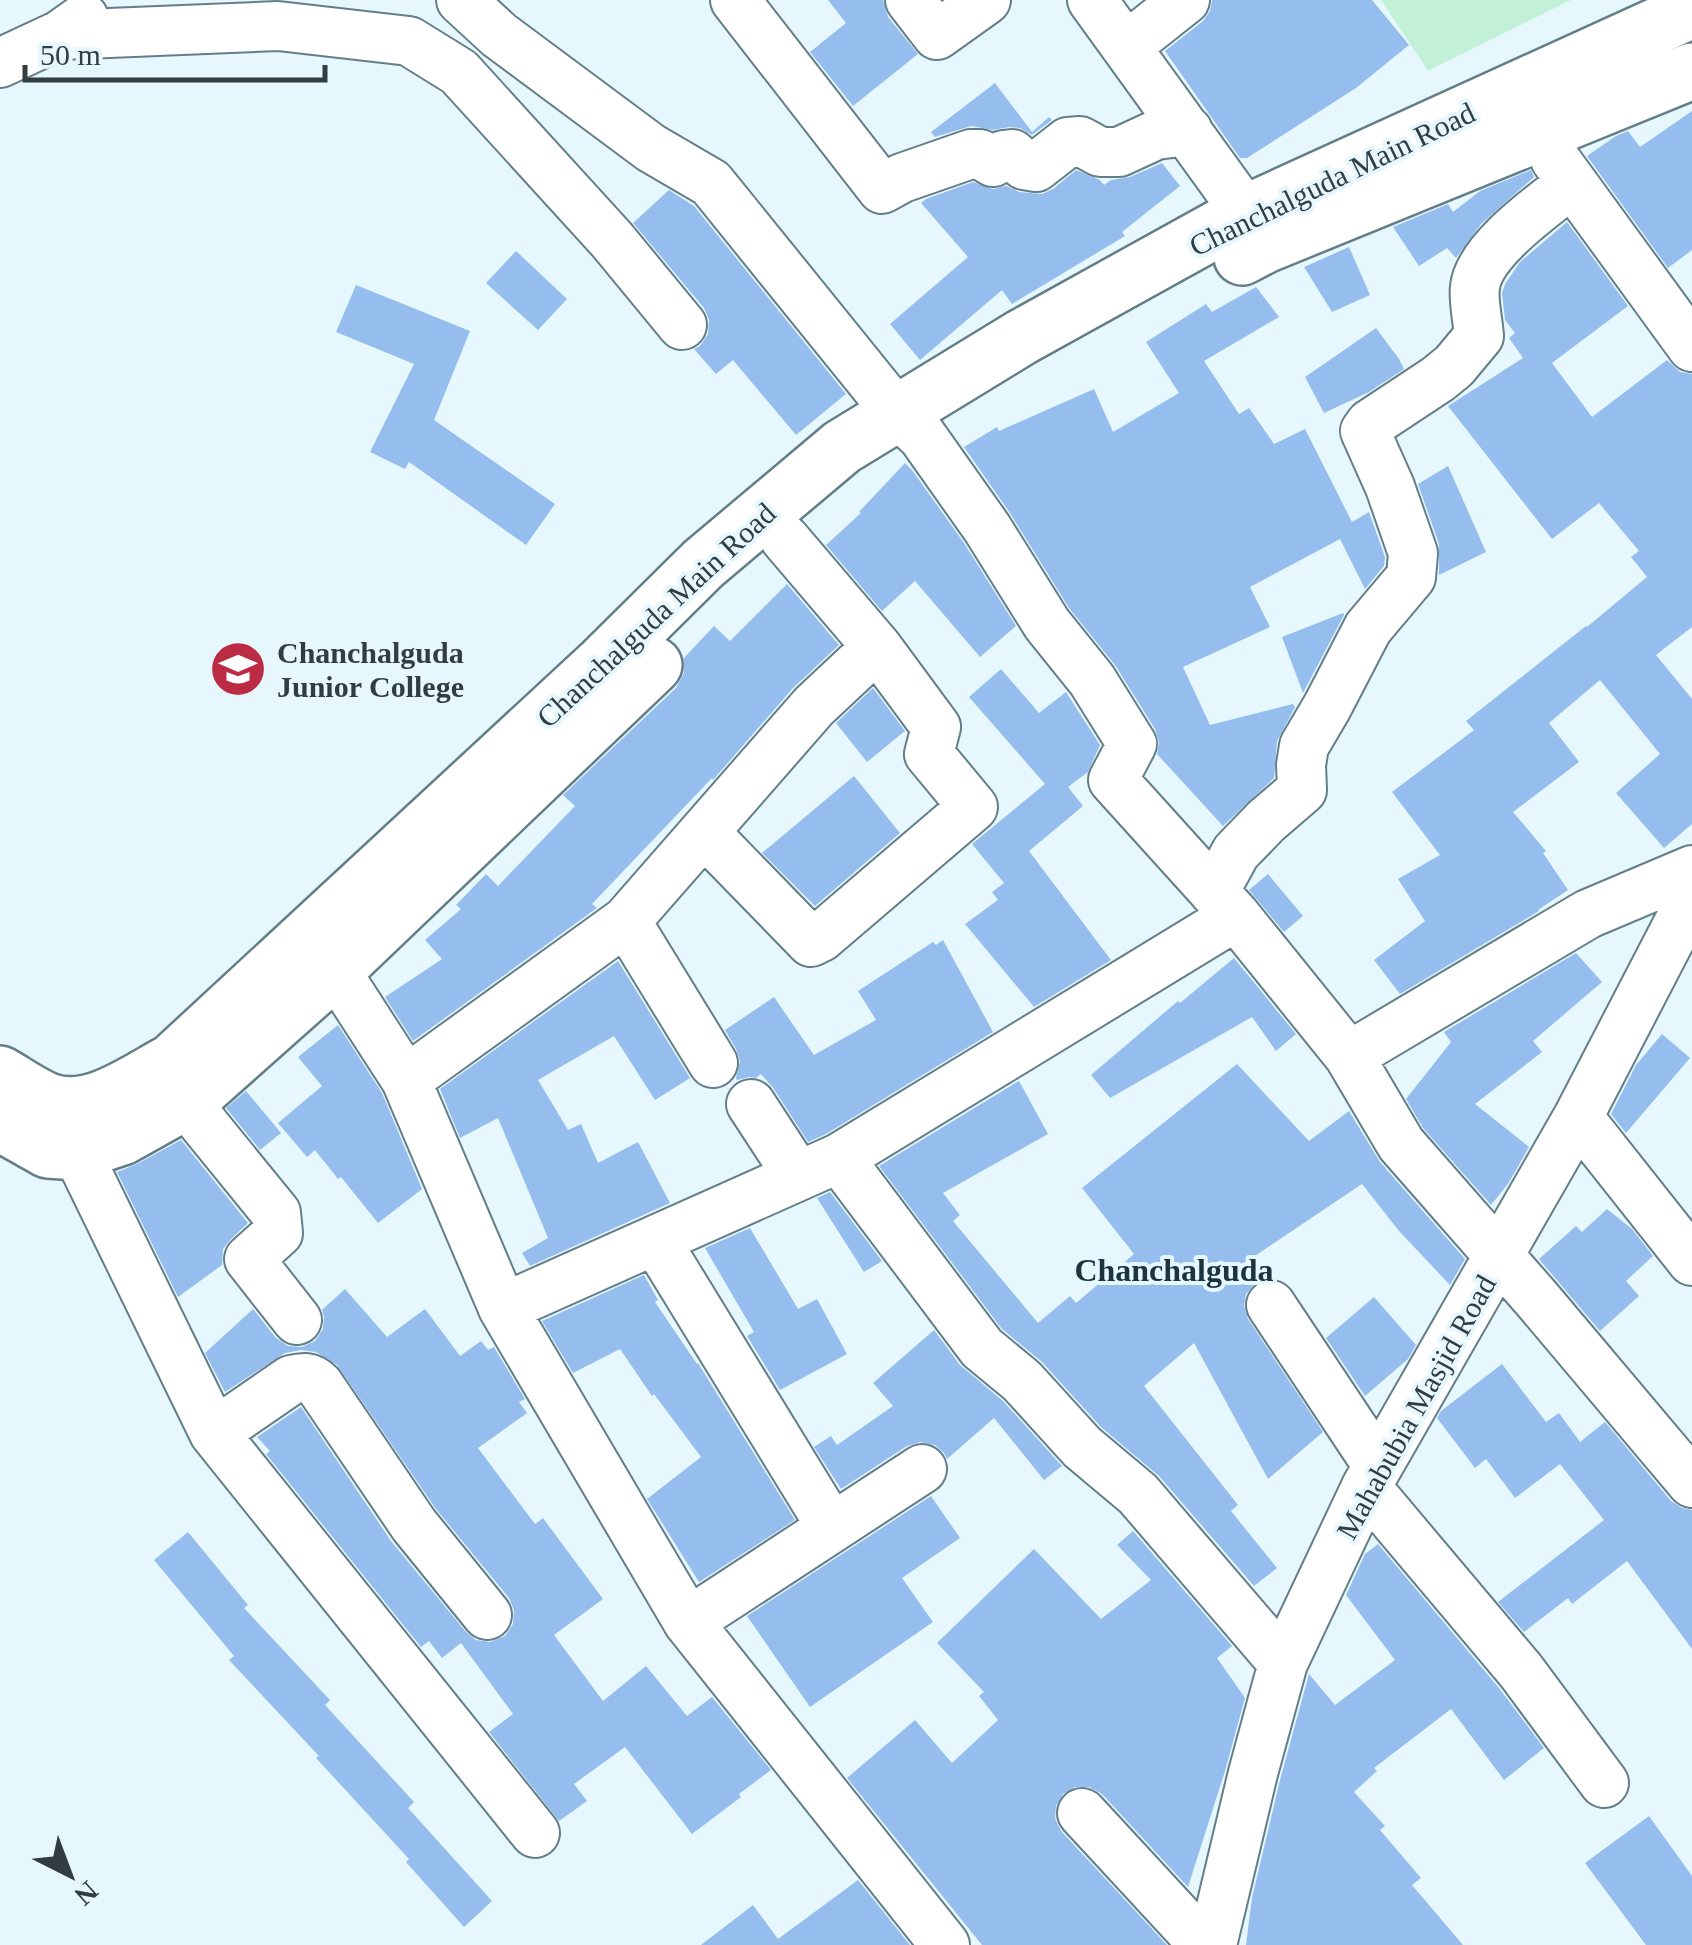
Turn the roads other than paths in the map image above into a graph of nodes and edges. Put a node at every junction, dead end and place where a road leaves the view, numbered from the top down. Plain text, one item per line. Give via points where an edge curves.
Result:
1 (461, 0) edge
2 (735, 0) edge
3 (910, 0) edge
4 (986, 0) edge
5 (1092, 0) edge
6 (1186, 0) edge
7 (1692, 10) edge
8 (84, 12) edge
9 (499, 35) junction
10 (1127, 46) junction
11 (0, 63) edge
12 (1692, 71) edge
13 (460, 72) junction
14 (1531, 112) junction
15 (1188, 132) junction
16 (1572, 182) junction
17 (1256, 229) junction
18 (682, 325) dead end
19 (1692, 347) edge
20 (910, 424) junction
21 (785, 538) junction
22 (876, 646) junction
23 (704, 832) junction
24 (1692, 870) edge
25 (1692, 897) edge
26 (1225, 904) junction
27 (626, 922) junction
28 (320, 954) junction
29 (1676, 970) edge
30 (1349, 1056) junction
31 (712, 1063) dead end
32 (0, 1074) edge
33 (406, 1080) junction
34 (181, 1081) junction
35 (750, 1104) dead end
36 (1578, 1118) junction
37 (0, 1123) edge
38 (74, 1128) junction
39 (818, 1167) junction
40 (656, 1241) junction
41 (1498, 1257) junction
42 (1692, 1261) edge
43 (1271, 1305) dead end
44 (503, 1308) junction
45 (297, 1320) dead end
46 (214, 1434) junction
47 (922, 1469) dead end
48 (1372, 1477) junction
49 (1692, 1483) edge
50 (832, 1528) junction
51 (486, 1615) dead end
52 (688, 1622) junction
53 (1283, 1663) junction
54 (1604, 1783) dead end
55 (1082, 1813) dead end
56 (536, 1833) dead end
57 (945, 1945) edge
58 (1204, 1945) edge
59 (1212, 1945) edge

1 - 9 street
2 - 15 street via 882,189 971,154 993,162 1012,154 1036,167 1068,142 1119,152 1156,135
3 - 4 street via 937,36
5 - 10 street
6 - 10 street
7 - 14 main road, Chanchalguda Main Road
8 - 11 street
8 - 13 street via 409,42
9 - 13 street
9 - 20 street via 651,148 711,183
10 - 15 street
12 - 14 main road, Chanchalguda Main Road
13 - 18 street
14 - 16 street
14 - 17 main road, Chanchalguda Main Road
15 - 17 street
16 - 19 street
16 - 26 street via 1504,237 1481,270 1475,288 1479,336 1454,366 1365,431 1414,553 1411,577 1368,628 1304,746 1302,790 1236,852
17 - 20 main road, Chanchalguda Main Road via 1022,337
20 - 21 main road, Chanchalguda Main Road
20 - 26 street via 1132,744 1114,780
20 - 28 main road, Chanchalguda Main Road via 842,448 703,564
21 - 22 street
21 - 28 main road, Chanchalguda Main Road via 632,687
22 - 23 street
22 - 23 street via 936,727 930,754 973,807 811,942
23 - 27 street
24 - 30 street via 1588,914
25 - 29 street, Mahabubia Masjid Road
26 - 30 street
26 - 39 street
27 - 31 street
27 - 33 street
28 - 33 street
28 - 34 main road, Chanchalguda Main Road
29 - 36 street, Mahabubia Masjid Road
30 - 41 street via 1402,1144
32 - 38 main road via 50,1102
33 - 44 street
34 - 38 main road, Chanchalguda Main Road via 103,1098
34 - 45 street via 202,1122 276,1214 278,1234 248,1259
35 - 39 street
36 - 41 street, Mahabubia Masjid Road
36 - 42 street
37 - 38 main road via 48,1150
38 - 46 street
39 - 40 street
39 - 53 street via 982,1348 1138,1494
40 - 44 street
40 - 50 street
41 - 48 street, Mahabubia Masjid Road
41 - 49 street
43 - 48 street
44 - 52 street
46 - 51 street via 291,1380 313,1378 414,1525
46 - 56 street
47 - 50 street
48 - 53 street, Mahabubia Masjid Road
48 - 54 street
50 - 52 street
52 - 57 street
53 - 59 street, Mahabubia Masjid Road
55 - 58 street

